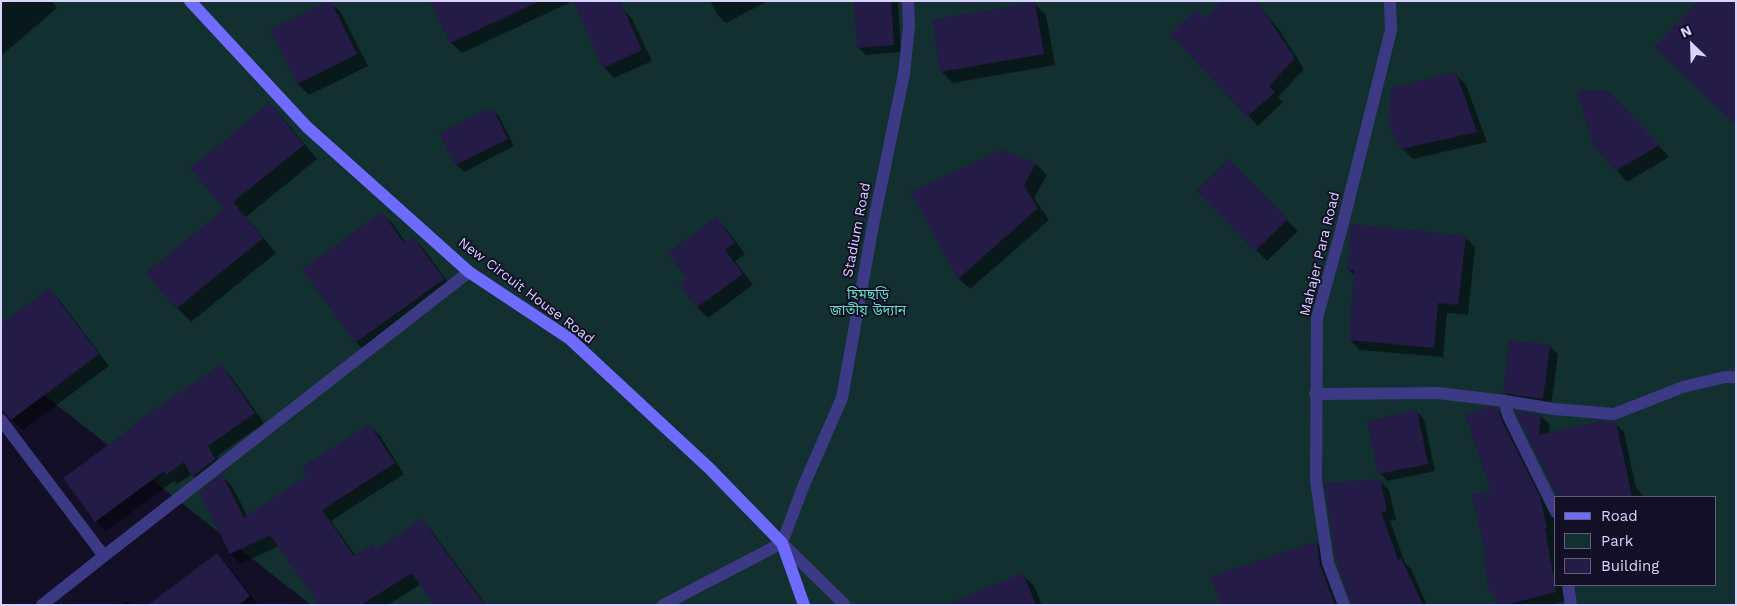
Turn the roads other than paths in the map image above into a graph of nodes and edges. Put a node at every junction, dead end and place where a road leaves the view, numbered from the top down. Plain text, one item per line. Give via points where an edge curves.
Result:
1 (190, 1) edge
2 (908, 1) edge
3 (1390, 1) edge
4 (469, 272) junction
5 (1736, 378) edge
6 (1315, 394) junction
7 (1505, 401) junction
8 (1, 420) edge
9 (1554, 508) edge
10 (782, 543) junction
11 (104, 556) junction
12 (1568, 586) edge
13 (42, 605) edge
14 (663, 605) edge
15 (804, 605) edge
16 (845, 605) edge
17 (1344, 605) edge
18 (1571, 605) edge

1 - 4 street, New Circuit House Road via 307,127
2 - 10 street, Stadium Road via 904,74 842,398
3 - 6 street, Mahajer Para Road via 1391,30 1317,318
4 - 10 street, New Circuit House Road via 570,339 709,468
4 - 11 street
5 - 7 street via 1725,377 1683,387 1614,414
6 - 7 street via 1438,393
6 - 17 street, Mahajer Para Road via 1316,481 1328,563
7 - 9 street via 1508,415
8 - 11 street
10 - 14 street
10 - 15 street
10 - 16 street, New Circuit House Road
11 - 13 street
12 - 18 street

